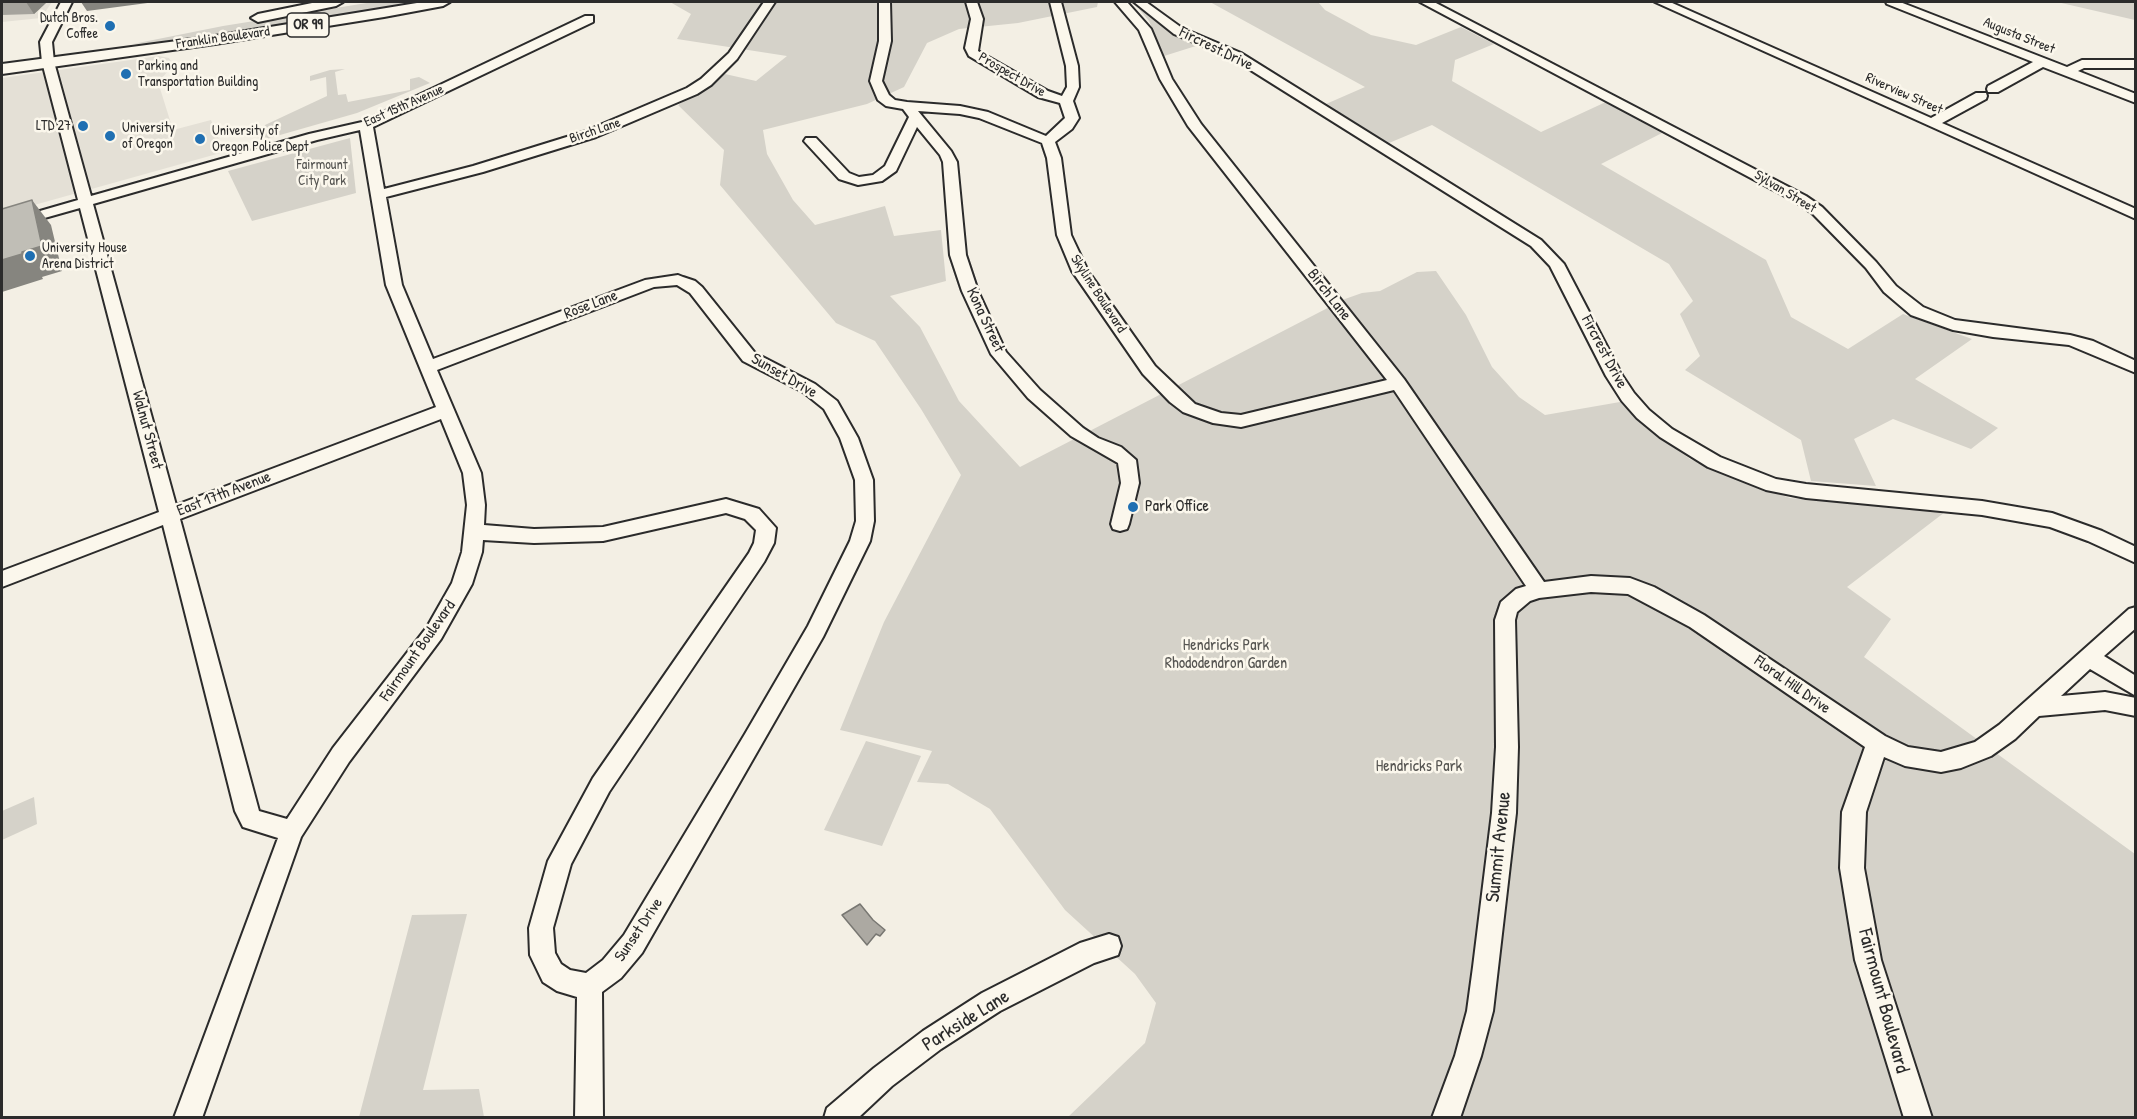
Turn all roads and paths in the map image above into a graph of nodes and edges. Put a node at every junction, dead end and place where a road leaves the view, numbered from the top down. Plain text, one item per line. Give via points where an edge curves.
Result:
1 (66, 2) edge
2 (341, 2) edge
3 (443, 2) edge
4 (769, 2) edge
5 (884, 2) edge
6 (972, 2) edge
7 (1056, 2) edge
8 (1121, 2) edge
9 (1139, 2) edge
10 (1426, 2) edge
11 (1661, 2) edge
12 (1891, 2) edge
13 (253, 18) dead end
14 (589, 19) dead end
15 (115, 38) dead end
16 (2, 55) edge
17 (47, 55) junction
18 (2043, 62) junction
19 (2136, 64) edge
20 (2, 69) edge
21 (2067, 72) junction
22 (2136, 99) edge
23 (1066, 101) junction
24 (911, 112) junction
25 (1932, 123) junction
26 (366, 125) junction
27 (811, 141) dead end
28 (1048, 141) junction
29 (380, 194) junction
30 (86, 202) junction
31 (2136, 215) edge
32 (2, 226) edge
33 (736, 338) joint
34 (428, 367) junction
35 (2136, 368) edge
36 (1398, 383) junction
37 (446, 410) junction
38 (170, 514) junction
39 (1120, 524) dead end
40 (475, 532) junction
41 (2136, 556) edge
42 (2, 579) edge
43 (1539, 590) junction
44 (2136, 615) edge
45 (2089, 657) junction
46 (2136, 687) edge
47 (2035, 707) junction
48 (2136, 707) edge
49 (1877, 743) junction
50 (292, 831) junction
51 (1109, 946) dead end
52 (589, 986) junction
53 (188, 1118) edge
54 (589, 1118) edge
55 (837, 1118) edge
56 (1446, 1118) edge
57 (1918, 1118) edge

1 - 17 street via 46,42
2 - 13 main road, Franklin Boulevard
3 - 17 main road, Franklin Boulevard / OR 99 via 215,40
4 - 29 street, Birch Lane via 738,50 692,91 579,137
5 - 24 street via 885,41 876,74 877,87 886,101
6 - 23 street, Prospect Drive via 977,20 973,53 1043,94
7 - 23 street, Prospect Drive via 1072,66 1073,87
8 - 36 street, Birch Lane via 1145,28 1166,79 1195,126
9 - 41 street, Fircrest Drive via 1178,31 1237,56 1536,243 1556,264 1628,398 1666,433 1704,457 1743,475 1806,491 1982,508 2052,520
10 - 35 street, Sylvan Street via 1801,199 1817,210 1890,289 1917,311 1983,330 2070,340
11 - 25 street, Riverview Street
12 - 18 street, Augusta Street
14 - 26 street, East 15th Avenue
15 - 17 main road, Franklin Boulevard / OR 99
16 - 17 main road, Franklin Boulevard / OR 99
17 - 20 main road, Franklin Boulevard / OR 99
17 - 30 street, Walnut Street
18 - 21 street, Augusta Street
18 - 25 street
19 - 21 street via 2082,64
21 - 22 street, Augusta Street
23 - 28 street, Prospect Drive via 1072,118
24 - 27 street via 891,168 877,178 858,181 843,176
24 - 28 street via 974,112
24 - 39 street, Kona Street via 950,162 958,255 999,354 1034,394 1077,432 1127,460 1130,483
25 - 31 street, Riverview Street
26 - 29 street, Fairmount Boulevard
26 - 30 street, East 15th Avenue
28 - 36 street, Skyline Boulevard via 1054,158 1064,235 1080,271 1149,370 1189,408 1241,422
29 - 34 street, Fairmount Boulevard via 394,285
30 - 32 street, East 15th Avenue
30 - 38 street, Walnut Street
33 - 34 street, Rose Lane via 696,290 678,280 663,280
33 - 52 street, Sunset Drive via 749,357 809,388 831,405 849,438 864,480 866,521 852,560 816,631 679,868 633,944 612,969
34 - 37 street, Fairmount Boulevard
36 - 43 street, Birch Lane
37 - 38 street, East 17th Avenue
37 - 40 street, Fairmount Boulevard via 472,473 477,505
38 - 42 street, East 17th Avenue
38 - 50 street, Walnut Street via 247,811 251,820
40 - 50 street, Fairmount Boulevard via 468,569 445,617 341,755
40 - 52 street via 534,536 603,534 726,506 752,514 766,528 757,557 601,785 560,861 541,928 543,954 552,973 566,982
43 - 49 street, Floral Hill Drive via 1615,584 1647,593 1698,621
43 - 56 street, Summit Avenue via 1513,602 1505,620 1507,758 1488,957 1480,1011
44 - 45 street
45 - 46 street
45 - 47 street, Floral Hill Drive
47 - 48 street via 2105,701
47 - 49 street, Floral Hill Drive via 1983,749 1961,758 1941,762 1905,756
49 - 57 street, Fairmount Boulevard via 1854,812 1852,868 1868,960
50 - 53 street, Fairmount Boulevard
51 - 55 street, Parkside Lane via 1089,952 991,1002 924,1046
52 - 54 street

